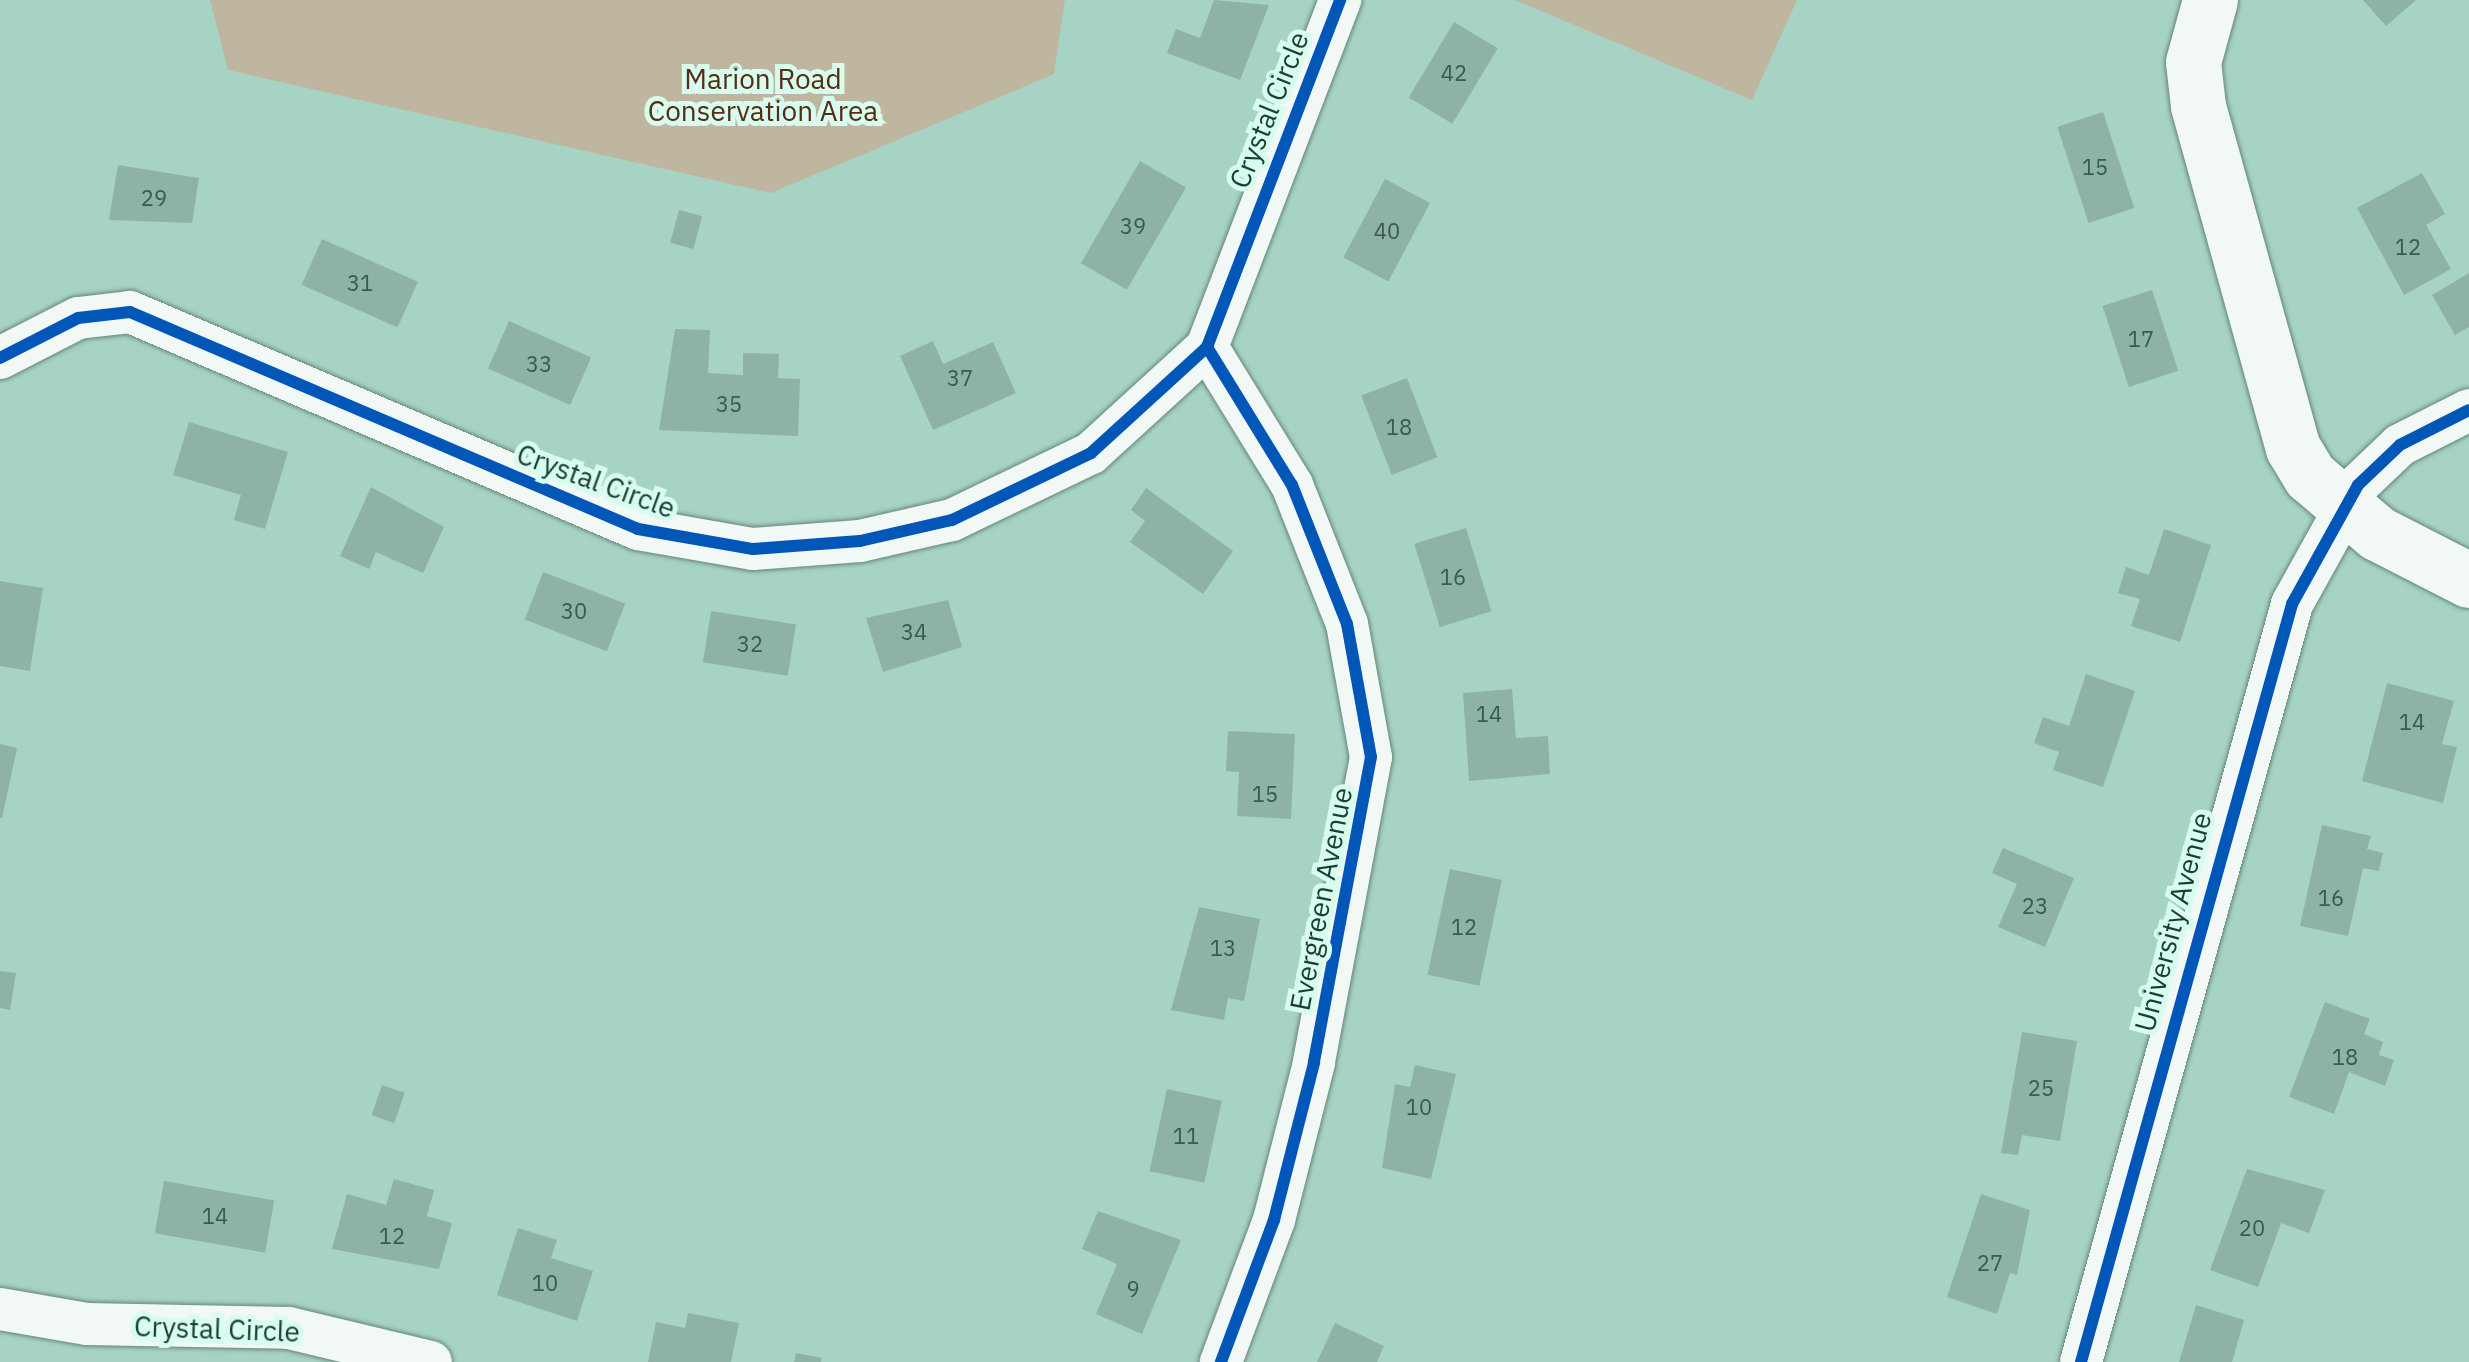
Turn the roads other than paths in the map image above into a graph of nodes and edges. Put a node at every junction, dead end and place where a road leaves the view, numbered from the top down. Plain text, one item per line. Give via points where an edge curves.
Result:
1 (1340, 0) edge
2 (2210, 0) edge
3 (1207, 348) junction
4 (0, 358) edge
5 (2469, 410) edge
6 (2343, 506) junction
7 (2469, 580) edge
8 (0, 1309) edge
9 (431, 1362) edge
10 (1222, 1362) edge
11 (2081, 1362) edge

1 - 3 street, Crystal Circle
2 - 6 street via 2193,62 2198,106 2293,448
3 - 4 street, Crystal Circle via 1091,453 998,504 860,541 753,549 638,529 580,508 130,312 78,318
3 - 10 street, Evergreen Avenue via 1292,485 1347,624 1371,757 1309,1081 1274,1220
5 - 6 street, University Avenue via 2400,446
6 - 7 street
6 - 11 street, University Avenue via 2270,661
8 - 9 street, Crystal Circle via 87,1324 290,1328

